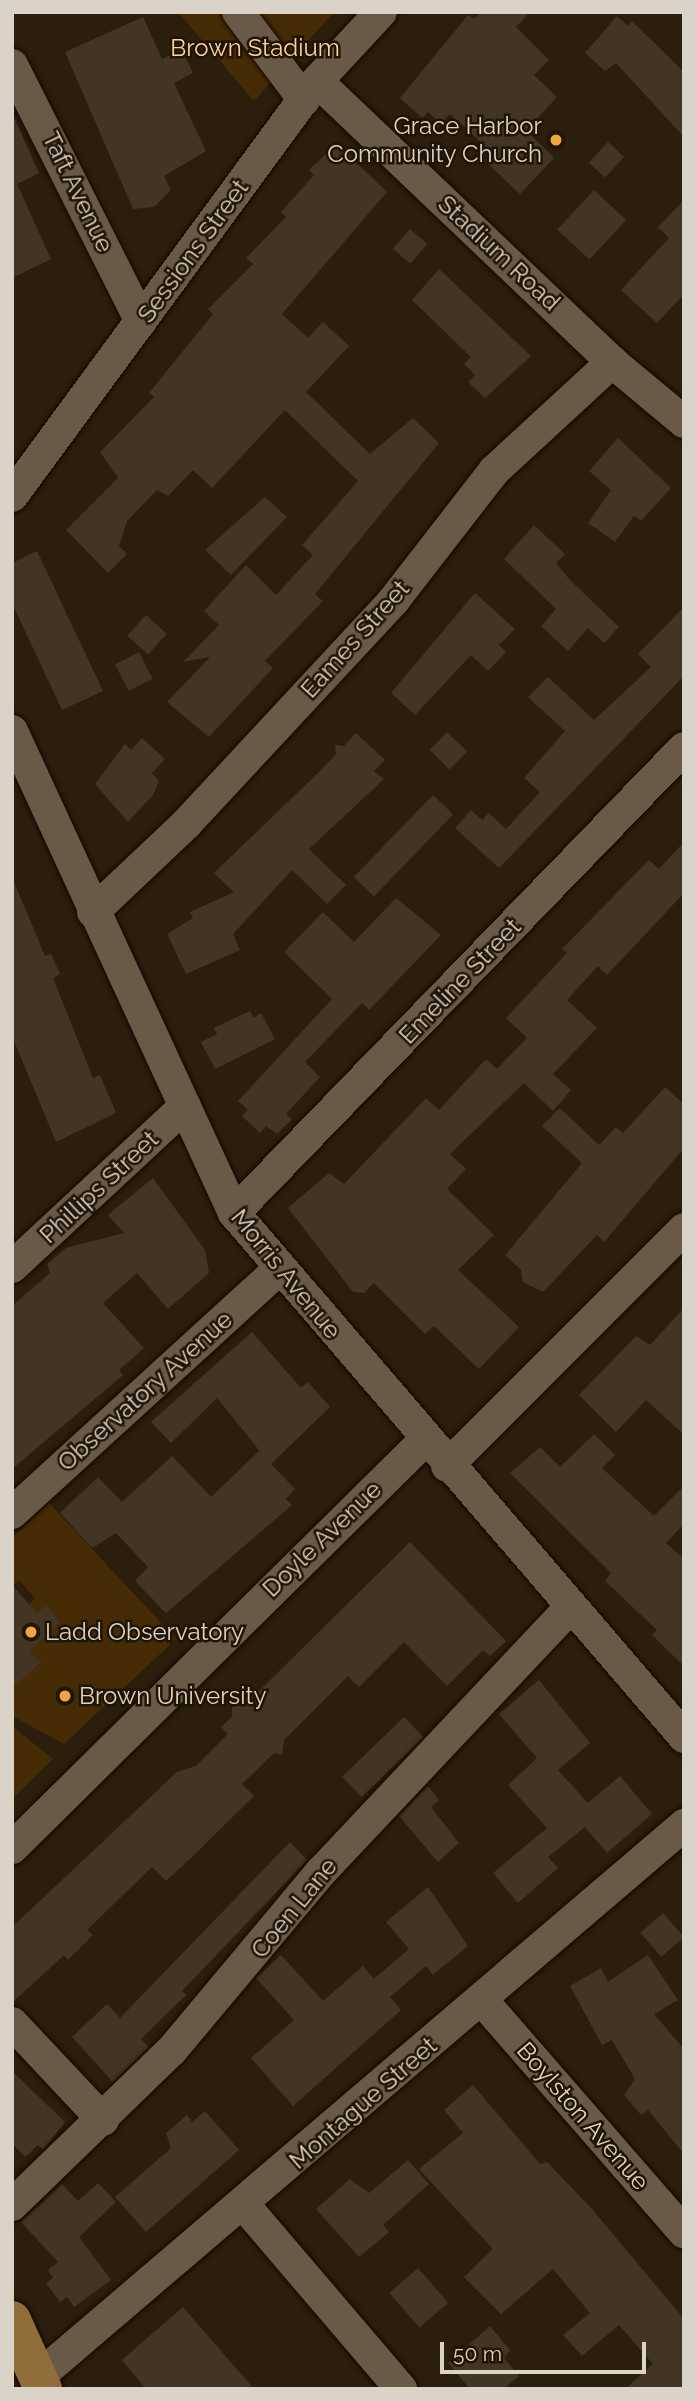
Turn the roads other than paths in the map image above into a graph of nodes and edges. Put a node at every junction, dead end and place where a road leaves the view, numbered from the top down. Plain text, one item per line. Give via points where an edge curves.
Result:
1 (238, 12) edge
2 (381, 12) edge
3 (12, 65) edge
4 (311, 90) junction
5 (141, 321) junction
6 (612, 362) junction
7 (684, 422) edge
8 (12, 496) edge
9 (12, 730) edge
10 (684, 748) edge
11 (93, 912) junction
12 (185, 1106) junction
13 (234, 1213) junction
14 (684, 1229) edge
15 (12, 1267) edge
16 (278, 1270) junction
17 (425, 1440) junction
18 (447, 1466) junction
19 (12, 1513) edge
20 (571, 1607) junction
21 (680, 1724) edge
22 (684, 1825) edge
23 (12, 1848) edge
24 (482, 2000) junction
25 (12, 2023) edge
26 (103, 2120) junction
27 (12, 2205) edge
28 (244, 2205) junction
29 (684, 2232) edge
30 (12, 2320) edge
31 (41, 2383) edge
32 (401, 2389) edge

1 - 4 street, Stadium Road
2 - 4 street, Sessions Street
3 - 5 street, Taft Avenue
4 - 5 street, Sessions Street
4 - 6 street, Stadium Road
5 - 8 street, Sessions Street
6 - 7 street, Stadium Road
6 - 11 street, Eames Street via 494,471 394,600 187,823
9 - 11 street, Morris Avenue
10 - 13 street, Emeline Street
11 - 12 street, Morris Avenue
12 - 13 street, Morris Avenue
12 - 15 street, Phillips Street
13 - 16 street, Morris Avenue
14 - 18 street
16 - 17 street, Morris Avenue
16 - 19 street, Observatory Avenue
17 - 18 street, Morris Avenue
17 - 23 street, Doyle Avenue
18 - 20 street, Morris Avenue
20 - 21 street, Morris Avenue
20 - 26 street, Coen Lane via 321,1872 234,1981
22 - 24 street, Montague Street
24 - 28 street, Montague Street
24 - 29 street, Boylston Avenue
25 - 26 street
26 - 27 street, Coen Lane
28 - 31 street, Montague Street
28 - 32 street
30 - 31 main road

